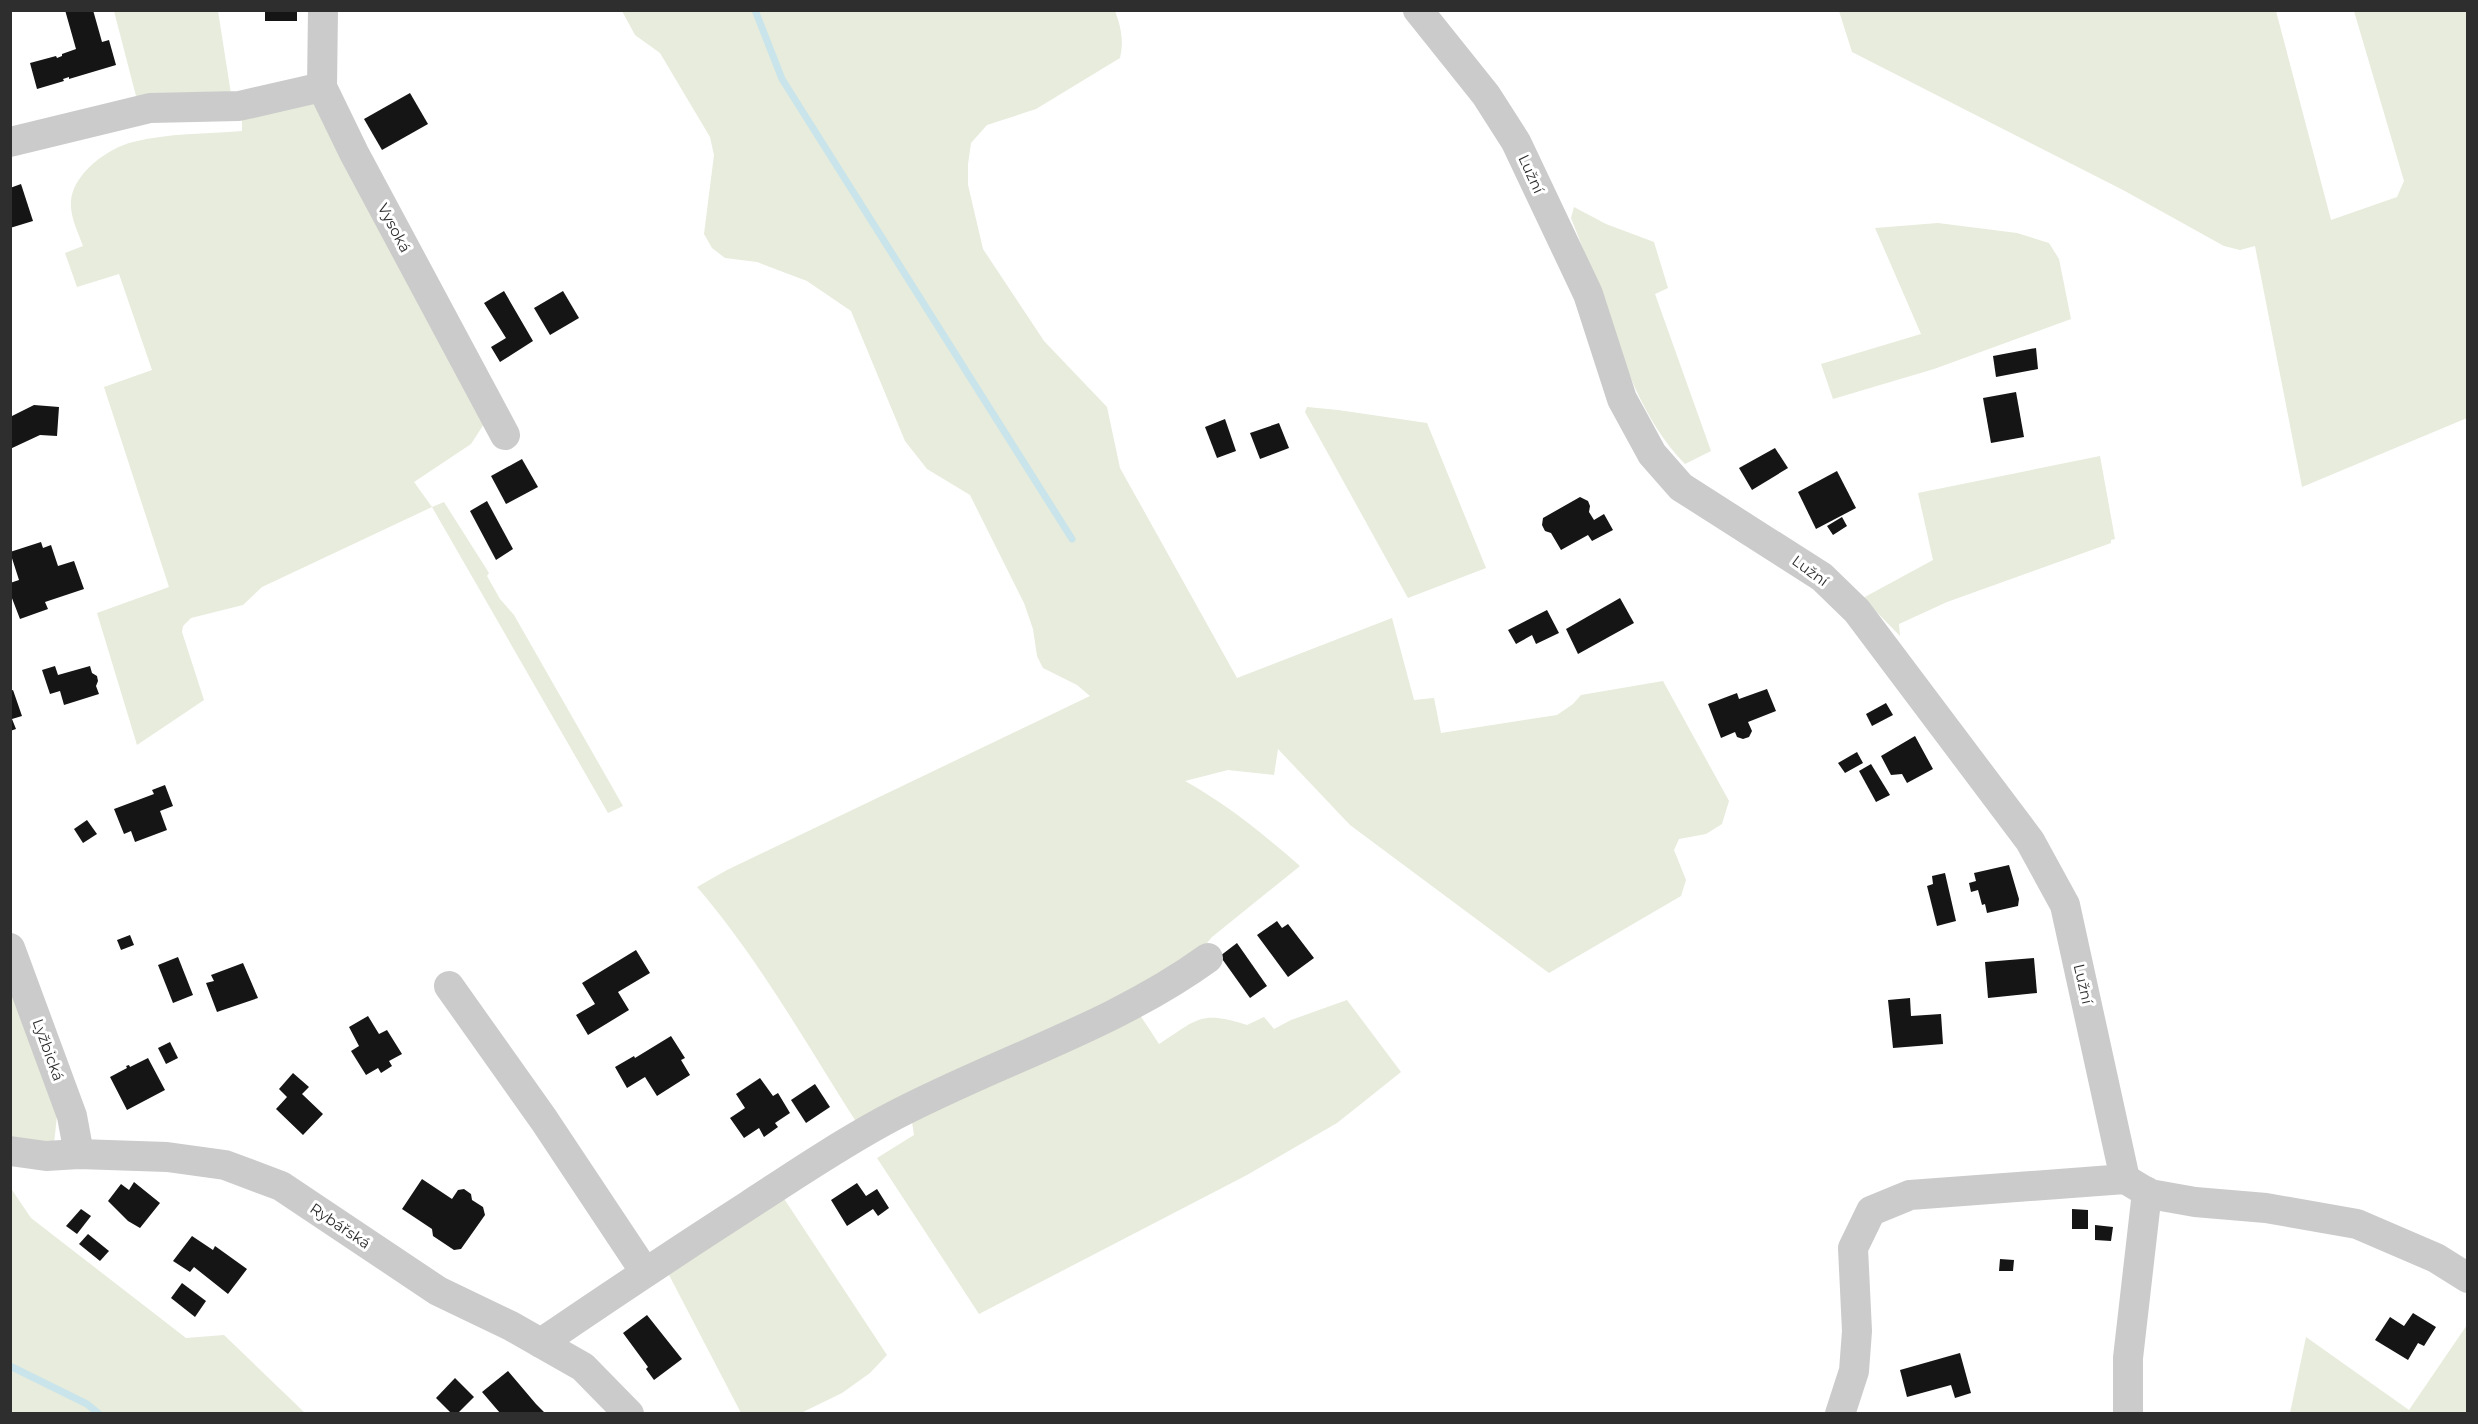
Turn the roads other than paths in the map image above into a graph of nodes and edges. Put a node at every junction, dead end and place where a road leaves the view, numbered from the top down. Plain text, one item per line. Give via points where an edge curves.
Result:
1 (323, 10) edge
2 (1420, 11) edge
3 (322, 87) junction
4 (10, 142) edge
5 (506, 435) dead end
6 (10, 948) edge
7 (1208, 958) dead end
8 (449, 986) dead end
9 (10, 1152) edge
10 (79, 1154) junction
11 (2136, 1185) junction
12 (645, 1272) junction
13 (2468, 1278) edge
14 (541, 1343) junction
15 (629, 1413) edge
16 (1840, 1413) edge
17 (2127, 1413) edge

1 - 3 street, Vysoká
2 - 11 street, Lužní via 1486,95 1516,142 1588,294 1622,399 1652,454 1681,487 1822,577 1857,611 2030,841 2065,906
3 - 4 street via 238,106 150,108
3 - 5 street, Vysoká
6 - 10 street, Lyžbická via 72,1116
7 - 12 street via 1126,1010 885,1121
8 - 12 street
9 - 10 street, Rybářská
10 - 14 street, Rybářská via 167,1157 225,1164 281,1186 438,1291
11 - 13 street via 2195,1202 2357,1224 2436,1258
11 - 16 street via 1910,1195 1871,1211 1853,1248 1857,1331 1854,1371
11 - 17 street, Lužní
12 - 14 street
14 - 15 street, Rybářská via 583,1367

